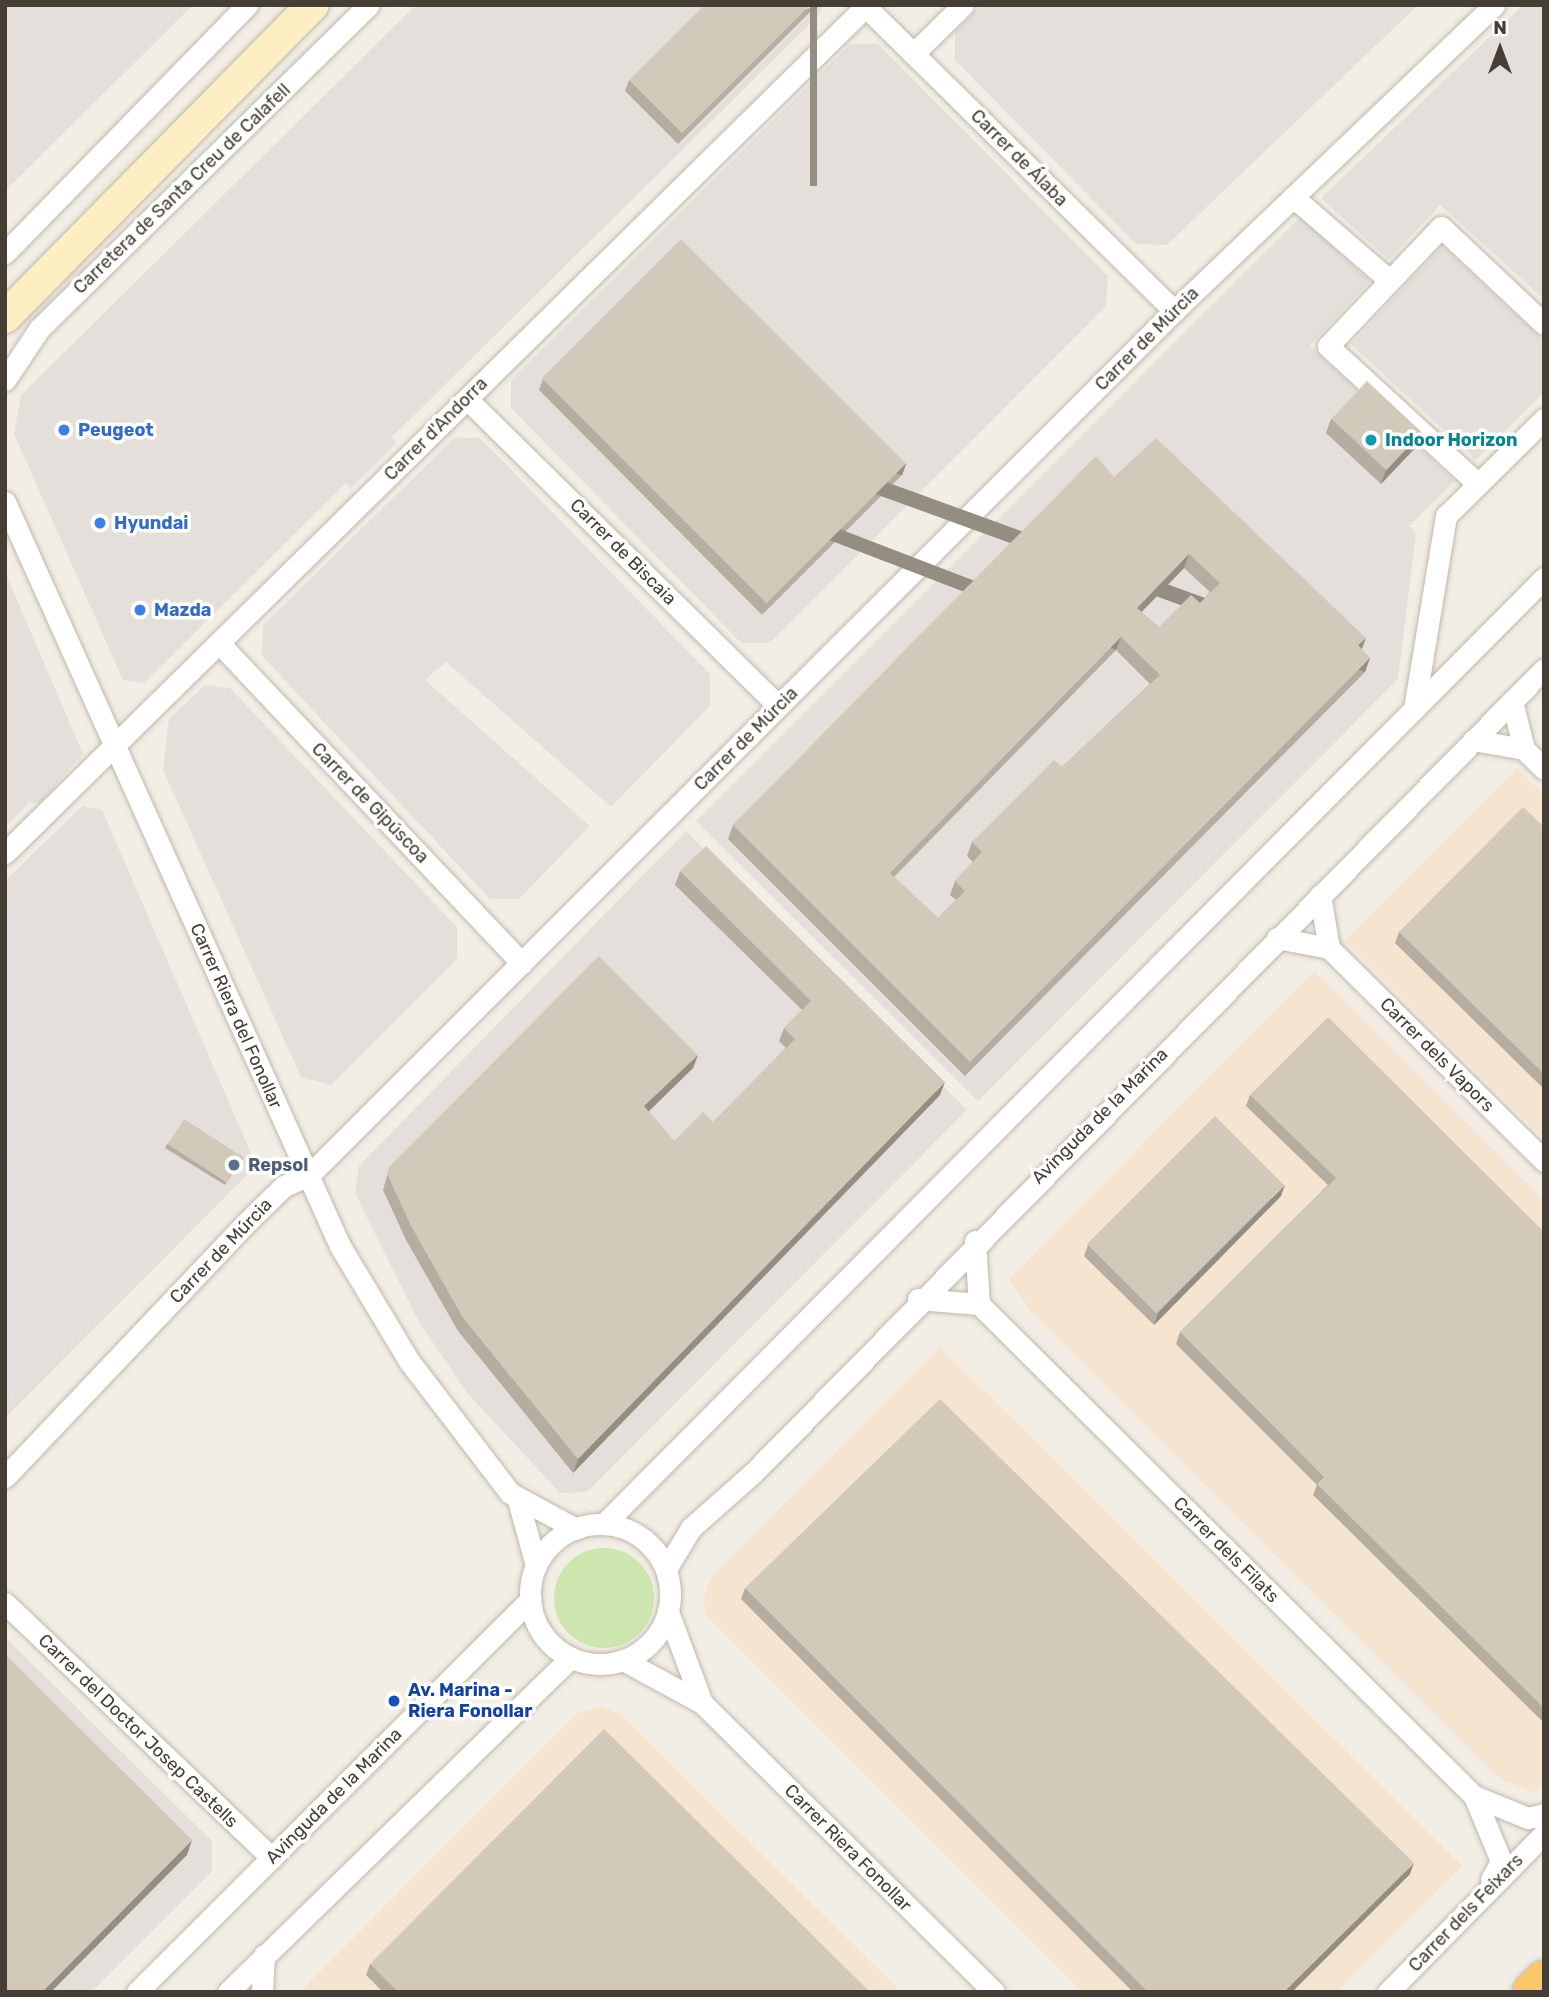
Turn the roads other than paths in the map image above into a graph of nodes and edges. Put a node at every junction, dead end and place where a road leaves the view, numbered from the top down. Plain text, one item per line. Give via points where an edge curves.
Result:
1 (247, 5) edge
2 (313, 5) edge
3 (369, 5) edge
4 (962, 5) edge
5 (1494, 5) edge
6 (865, 6) edge
7 (914, 54) junction
8 (1293, 197) junction
9 (5, 253) edge
10 (1388, 280) junction
11 (12, 309) edge
12 (1174, 311) junction
13 (1544, 324) edge
14 (5, 380) edge
15 (467, 398) junction
16 (1544, 419) edge
17 (1478, 484) junction
18 (5, 502) edge
19 (1544, 578) edge
20 (219, 643) junction
21 (1544, 669) edge
22 (1512, 701) junction
23 (778, 706) junction
24 (1414, 709) junction
25 (1473, 740) junction
26 (114, 746) junction
27 (1524, 749) junction
28 (1544, 769) edge
29 (5, 853) edge
30 (1320, 895) junction
31 (1277, 938) junction
32 (1329, 948) junction
33 (522, 963) junction
34 (1544, 1161) edge
35 (308, 1176) junction
36 (975, 1241) junction
37 (918, 1299) junction
38 (979, 1304) junction
39 (5, 1477) edge
40 (518, 1500) junction
41 (604, 1524) junction
42 (576, 1529) junction
43 (536, 1566) junction
44 (666, 1569) junction
45 (531, 1599) junction
46 (5, 1603) edge
47 (668, 1612) junction
48 (571, 1657) junction
49 (623, 1660) junction
50 (702, 1703) junction
51 (1474, 1796) junction
52 (1544, 1814) edge
53 (1544, 1834) edge
54 (272, 1858) junction
55 (1483, 1895) junction
56 (264, 1955) junction
57 (1544, 1980) edge
58 (137, 1992) edge
59 (228, 1992) edge
60 (262, 1992) edge
61 (994, 1992) edge
62 (1388, 1992) edge
63 (1532, 1992) edge

1 - 9 street
2 - 11 street, Carretera de Santa Creu de Calafell
3 - 14 street, Carretera de Santa Creu de Calafell via 39,329
4 - 7 street
5 - 8 street, Carrer de Múrcia
6 - 7 street, Carrer de Álaba
6 - 15 street, Carrer d'Andorra
7 - 12 street, Carrer de Álaba
8 - 10 street
8 - 12 street, Carrer de Múrcia
10 - 13 street via 1441,227
10 - 17 street via 1328,346
12 - 23 street, Carrer de Múrcia
15 - 20 street, Carrer d'Andorra
15 - 23 street, Carrer de Biscaia
16 - 17 street
17 - 24 street via 1446,516
18 - 26 street, Carrer Riera del Fonollar
19 - 24 street
20 - 26 street, Carrer d'Andorra
20 - 33 street, Carrer de Gipúscoa
21 - 22 street, Avinguda de la Marina
22 - 25 street, Avinguda de la Marina
22 - 27 street
23 - 33 street, Carrer de Múrcia
24 - 41 street
25 - 27 street
25 - 30 street, Avinguda de la Marina
26 - 29 street, Carrer d'Andorra
26 - 35 street, Carrer Riera del Fonollar
27 - 28 street
30 - 31 street, Avinguda de la Marina
30 - 32 street
31 - 32 street
31 - 36 street, Avinguda de la Marina
32 - 34 street, Carrer dels Vapors
33 - 35 street, Carrer de Múrcia
35 - 39 street, Carrer de Múrcia via 284,1186 244,1225
35 - 40 street, Carrer Riera del Fonollar via 340,1246 409,1361
36 - 37 street, Avinguda de la Marina
36 - 38 street
37 - 38 street
37 - 44 street, Avinguda de la Marina via 754,1472 691,1528
38 - 51 street, Carrer dels Filats
40 - 42 street
40 - 43 street
41 - 42 street
41 - 44 street via 642,1538
42 - 43 street via 552,1543
43 - 45 street
44 - 47 street
45 - 48 street via 543,1633
45 - 54 street, Avinguda de la Marina
46 - 54 street, Carrer del Doctor Josep Castells
47 - 49 street via 651,1641
47 - 50 street, Carrer Riera Fonollar
48 - 49 street via 602,1664
48 - 56 street
49 - 50 street, Carrer Riera Fonollar
50 - 61 street, Carrer Riera Fonollar
51 - 52 street, Carrer dels Filats via 1528,1818
51 - 55 street, Carrer dels Filats via 1501,1861
53 - 55 street, Carrer dels Feixars
54 - 58 street, Avinguda de la Marina
55 - 62 street, Carrer dels Feixars
56 - 59 street
56 - 60 street
57 - 63 highway

